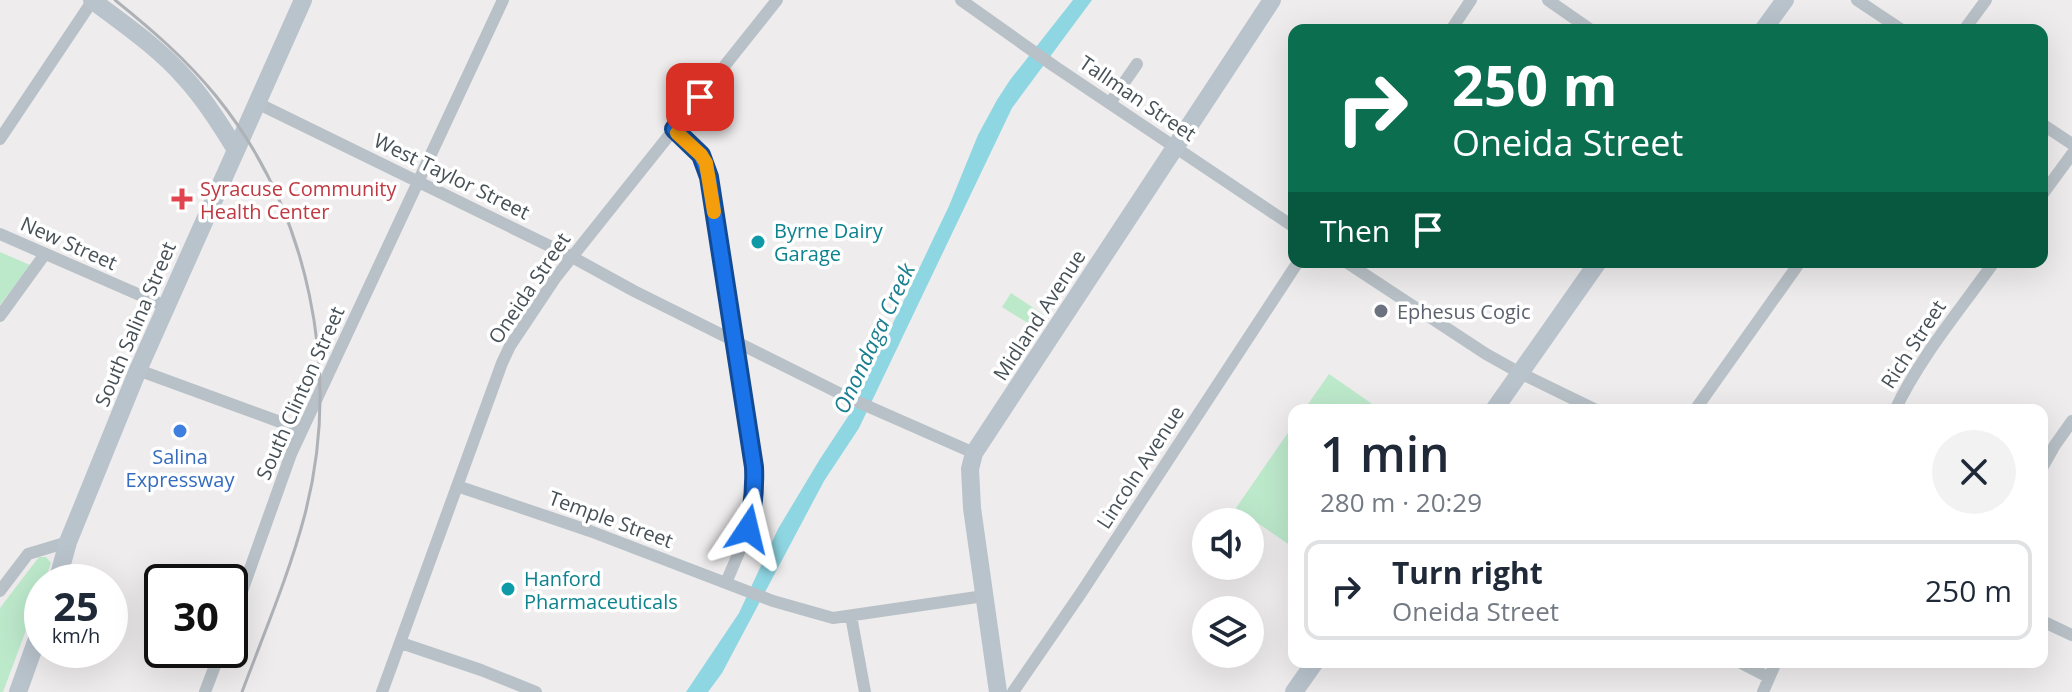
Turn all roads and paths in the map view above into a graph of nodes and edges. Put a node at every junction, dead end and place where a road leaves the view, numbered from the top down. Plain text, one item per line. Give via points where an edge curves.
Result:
1 (92, 0) edge
2 (303, 0) edge
3 (503, 0) edge
4 (777, 0) edge
5 (961, 0) edge
6 (1272, 0) edge
7 (1471, 0) edge
8 (1548, 0) edge
9 (1785, 0) edge
10 (1857, 0) edge
11 (1986, 0) edge
12 (1455, 24) edge
13 (1582, 24) edge
14 (1767, 24) edge
15 (1893, 24) edge
16 (1968, 24) edge
17 (1137, 64) dead end
18 (257, 103) junction
19 (1110, 103) junction
20 (2048, 128) edge
21 (674, 129) junction
22 (0, 139) edge
23 (2072, 144) edge
24 (1176, 147) junction
25 (236, 150) junction
26 (2072, 154) edge
27 (419, 183) junction
28 (2048, 187) edge
29 (1288, 223) edge
30 (0, 234) edge
31 (45, 254) junction
32 (572, 257) junction
33 (1294, 268) edge
34 (1355, 268) edge
35 (1594, 268) edge
36 (1796, 268) edge
37 (1990, 268) edge
38 (165, 306) junction
39 (0, 316) edge
40 (734, 340) junction
41 (138, 370) junction
42 (1520, 373) junction
43 (1498, 404) edge
44 (1584, 404) edge
45 (1699, 404) edge
46 (1898, 404) edge
47 (2072, 421) edge
48 (302, 430) junction
49 (974, 453) junction
50 (2048, 457) edge
51 (457, 486) junction
52 (68, 542) junction
53 (62, 564) edge
54 (248, 575) edge
55 (726, 583) junction
56 (0, 591) edge
57 (984, 596) junction
58 (851, 616) junction
59 (2048, 624) edge
60 (2072, 635) edge
61 (401, 643) junction
62 (27, 668) edge
63 (214, 668) edge
64 (1311, 668) edge
65 (1751, 668) edge
66 (1773, 668) edge
67 (1768, 677) junction
68 (18, 692) edge
69 (205, 692) edge
70 (382, 692) edge
71 (536, 692) edge
72 (865, 692) edge
73 (998, 692) edge
74 (1013, 692) edge
75 (1294, 692) edge
76 (1763, 692) edge

1 - 22 street
1 - 25 street via 186,78
2 - 18 street, South Salina Street
3 - 27 street, South Clinton Street
4 - 21 street, Oneida Street
5 - 19 street, Tallman Street
6 - 24 street, Midland Avenue
7 - 12 street
8 - 13 street
9 - 14 street
10 - 15 street
11 - 16 street
17 - 19 street
18 - 25 street, South Salina Street
18 - 27 street, West Taylor Street
19 - 24 street, Tallman Street
20 - 23 street
21 - 32 street, Oneida Street
21 - 40 street via 706,163
24 - 29 street, Tallman Street
24 - 49 street, Midland Avenue
25 - 38 street, South Salina Street
26 - 28 street
27 - 32 street, West Taylor Street
27 - 48 street, South Clinton Street
30 - 31 street, New Street
31 - 38 street, New Street
31 - 39 street
32 - 40 street, West Taylor Street
32 - 51 street, Oneida Street via 510,346
33 - 74 street, Lincoln Avenue
34 - 42 street
35 - 42 street
36 - 45 street
37 - 46 street, Rich Street
38 - 41 street, South Salina Street
40 - 49 street, West Taylor Street
40 - 55 street via 755,489 748,529
41 - 48 street
41 - 52 street, South Salina Street
42 - 43 street
42 - 44 street
47 - 50 street
48 - 54 street, South Clinton Street
49 - 57 street, Midland Avenue via 972,508
51 - 55 street, Temple Street
51 - 61 street, Oneida Street
52 - 53 street, South Salina Street
52 - 56 street via 28,554
55 - 58 street, Temple Street via 833,618
57 - 58 street, Temple Street
57 - 73 street, Midland Avenue
58 - 72 street
59 - 60 street
61 - 70 street, Oneida Street
61 - 71 street
62 - 68 street
63 - 69 street
64 - 75 street
65 - 67 street
66 - 67 street
67 - 76 street

